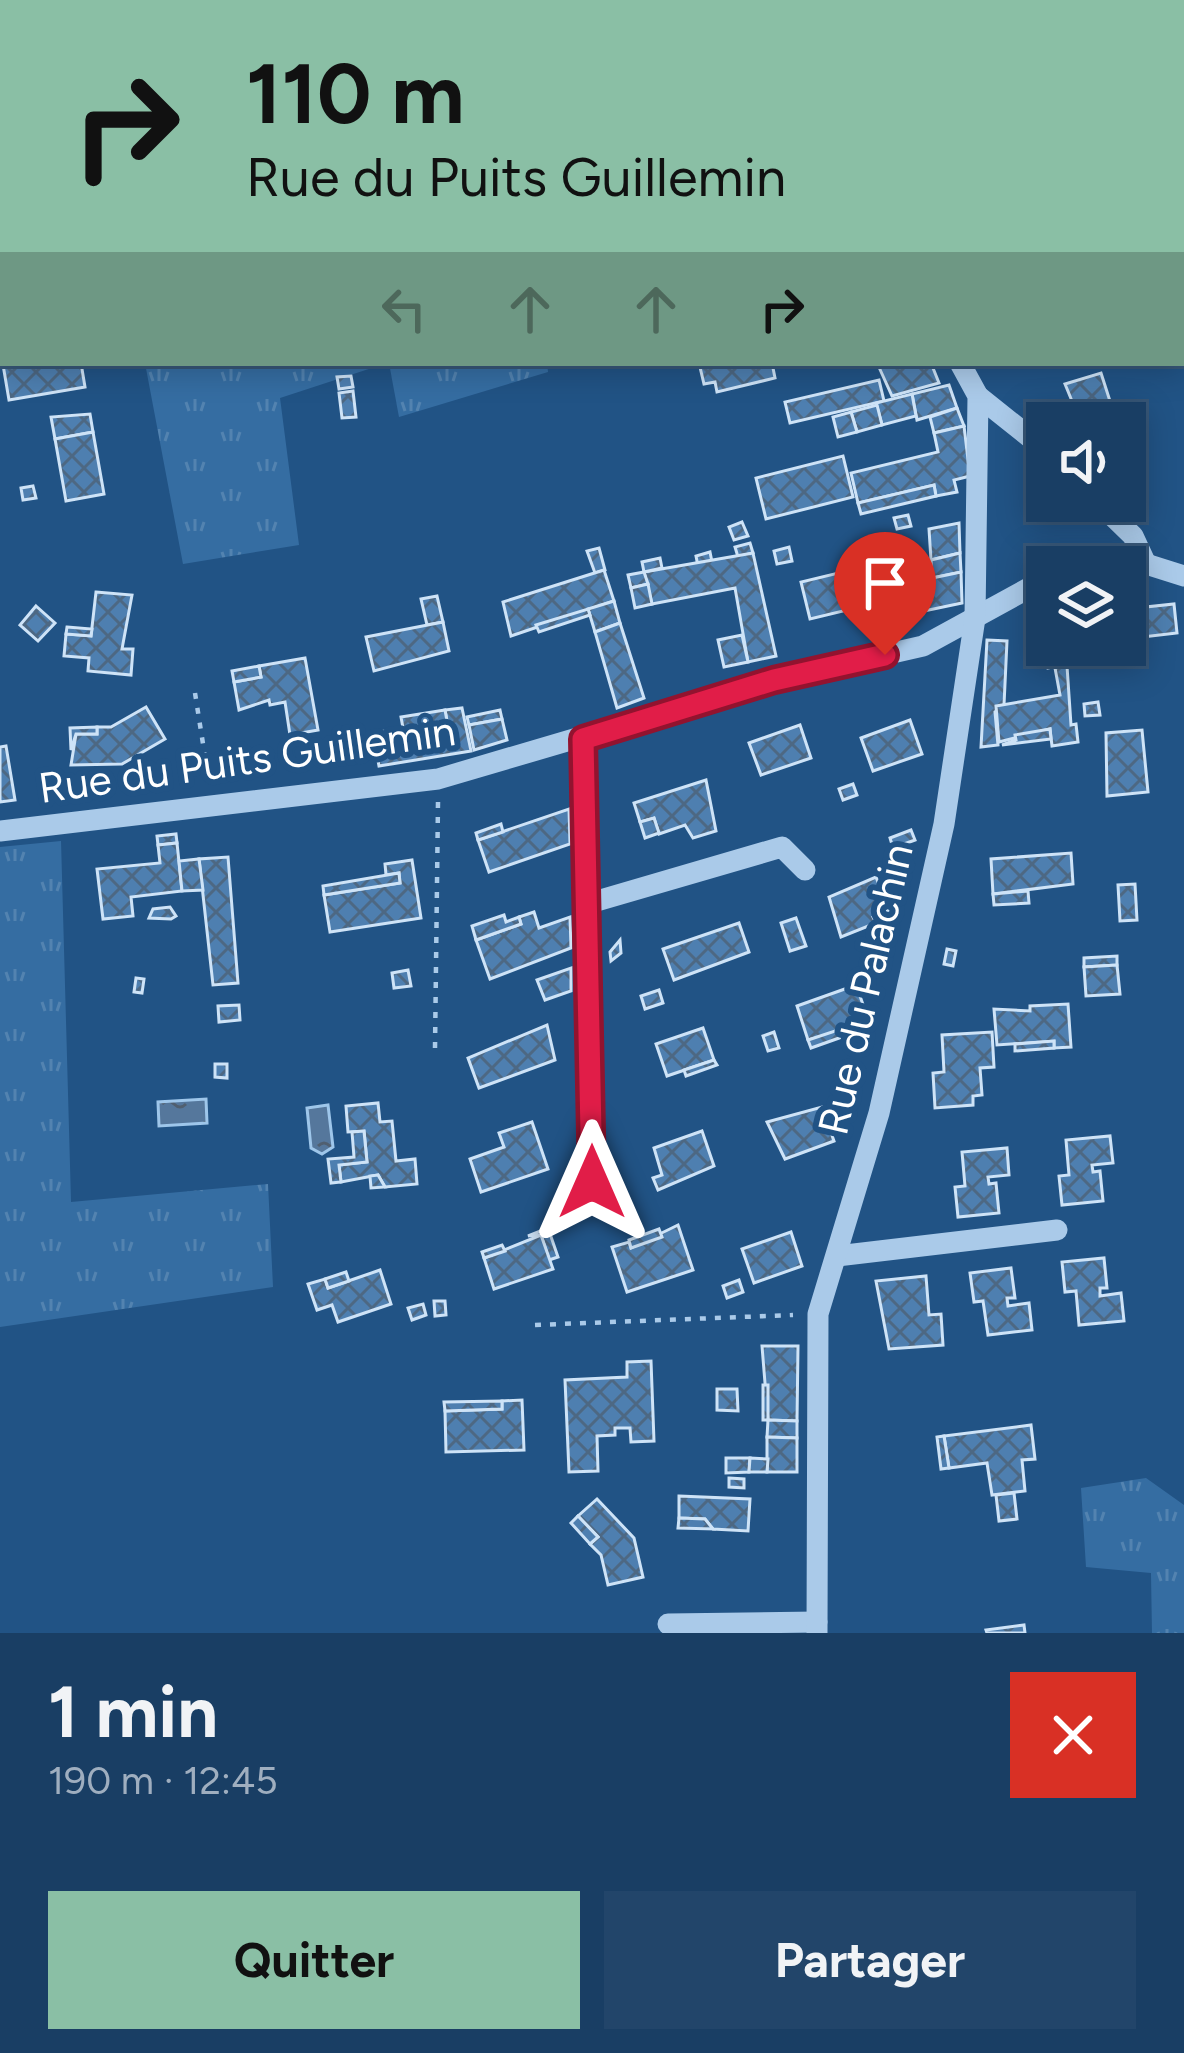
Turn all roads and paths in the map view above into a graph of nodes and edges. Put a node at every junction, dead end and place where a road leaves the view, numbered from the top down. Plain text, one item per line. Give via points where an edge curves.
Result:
1 (962, 366) edge
2 (978, 395) junction
3 (1026, 435) edge
4 (1119, 522) edge
5 (1138, 546) edge
6 (1146, 564) edge
7 (1184, 576) edge
8 (1026, 585) edge
9 (975, 618) junction
10 (195, 693) dead end
11 (583, 739) junction
12 (438, 778) junction
13 (213, 805) junction
14 (0, 831) edge
15 (805, 870) dead end
16 (590, 903) junction
17 (435, 1048) dead end
18 (592, 1182) dead end
19 (1057, 1230) dead end
20 (837, 1256) junction
21 (818, 1314) junction
22 (535, 1324) dead end
23 (668, 1624) dead end
24 (817, 1628) edge

1 - 2 street
2 - 3 street
2 - 9 street, Rue du Palachin
4 - 5 street
6 - 7 street
8 - 9 street, Rue du Puits Guillemin
9 - 11 street, Rue du Puits Guillemin via 922,646 774,680
9 - 20 street, Rue du Palachin via 944,824 879,1113
10 - 13 path
11 - 12 street, Rue du Puits Guillemin
11 - 16 street
12 - 13 street, Rue du Puits Guillemin
12 - 17 path
13 - 14 street, Rue du Puits Guillemin
15 - 16 street via 782,847
16 - 18 street
19 - 20 street
20 - 21 street, Rue du Palachin
21 - 22 path
21 - 24 street, Rue du Palachin
23 - 24 street

